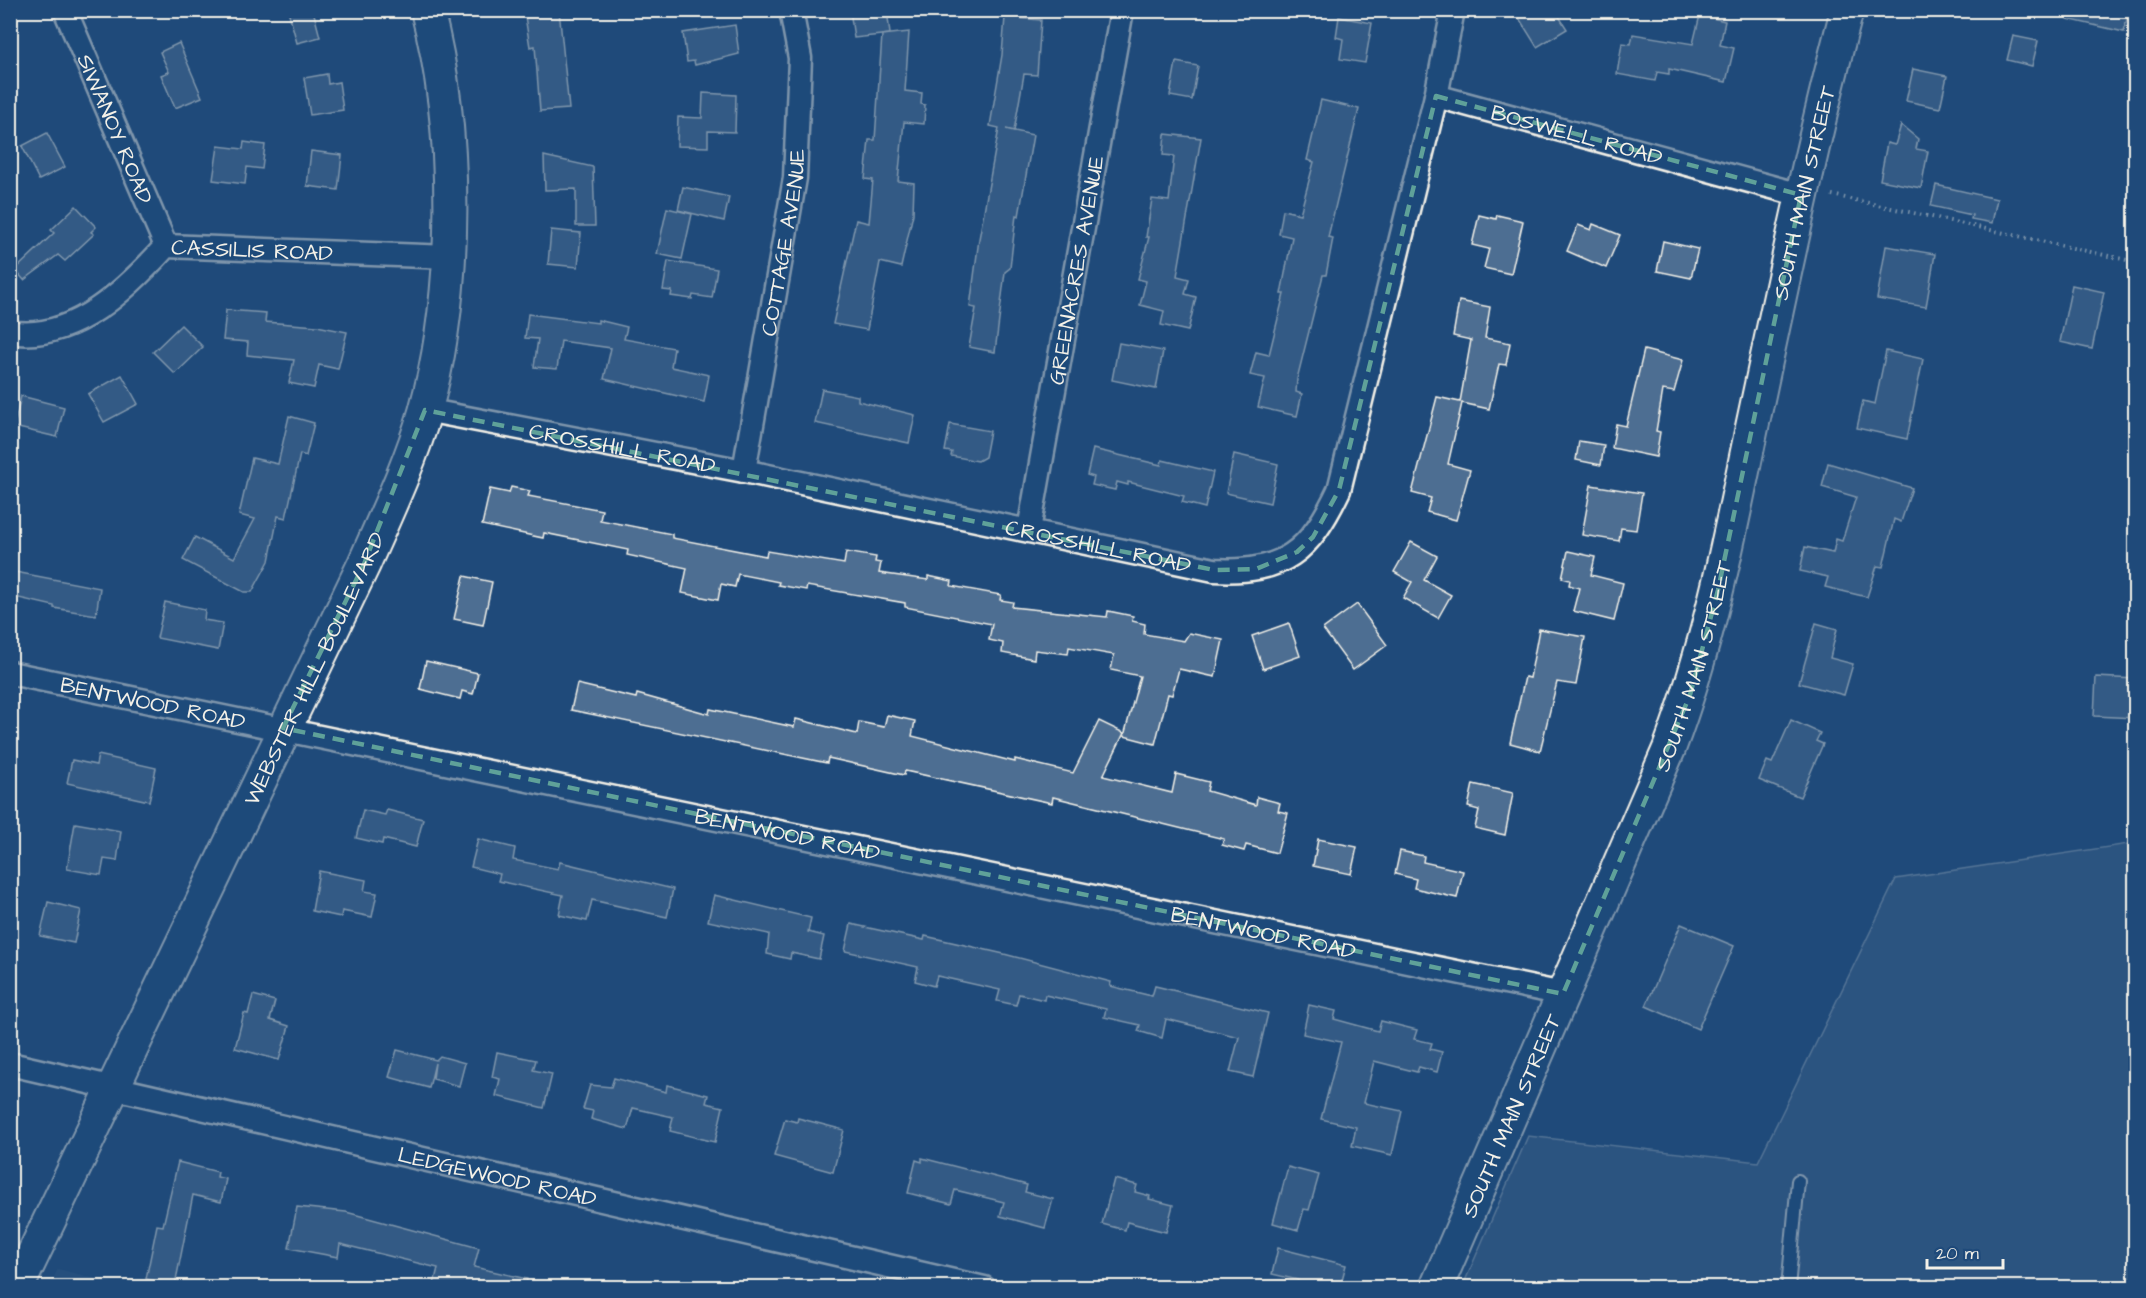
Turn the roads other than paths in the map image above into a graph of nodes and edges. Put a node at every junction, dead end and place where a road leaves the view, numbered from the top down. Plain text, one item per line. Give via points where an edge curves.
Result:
1 (65, 10) edge
2 (427, 10) edge
3 (791, 10) edge
4 (1122, 10) edge
5 (1454, 10) edge
6 (1847, 10) edge
7 (1436, 96) junction
8 (1817, 195) junction
9 (166, 246) junction
10 (450, 257) junction
11 (10, 332) edge
12 (425, 410) junction
13 (744, 471) junction
14 (1029, 530) junction
15 (10, 673) edge
16 (283, 728) junction
17 (1563, 994) junction
18 (10, 1064) edge
19 (113, 1086) junction
20 (1798, 1180) dead end
21 (17, 1287) edge
22 (984, 1287) edge
23 (1436, 1287) edge
24 (1788, 1287) edge

1 - 9 street, SIWANOY ROAD
2 - 10 street, WEBSTER HILL BOULEVARD via 446,107
3 - 13 street, COTTAGE AVENUE via 800,58 795,178
4 - 14 street, GREENACRES AVENUE
5 - 7 street
6 - 8 street, SOUTH MAIN STREET
7 - 8 street, BOSWELL ROAD
7 - 14 street, CROSSHILL ROAD via 1339,490 1313,537 1278,562 1236,571 1214,570
8 - 17 street, SOUTH MAIN STREET via 1690,695
9 - 10 street, CASSILIS ROAD
9 - 11 street, CASSILIS ROAD via 130,283 76,320 33,333
10 - 12 street, WEBSTER HILL BOULEVARD
12 - 13 street, CROSSHILL ROAD
12 - 16 street, WEBSTER HILL BOULEVARD via 411,454 364,564
13 - 14 street, CROSSHILL ROAD
15 - 16 street, BENTWOOD ROAD
16 - 17 street, BENTWOOD ROAD
16 - 19 street, WEBSTER HILL BOULEVARD
17 - 23 street, SOUTH MAIN STREET
18 - 19 street, LEDGEWOOD ROAD
19 - 21 street, WEBSTER HILL BOULEVARD
19 - 22 street, LEDGEWOOD ROAD
20 - 24 lane

